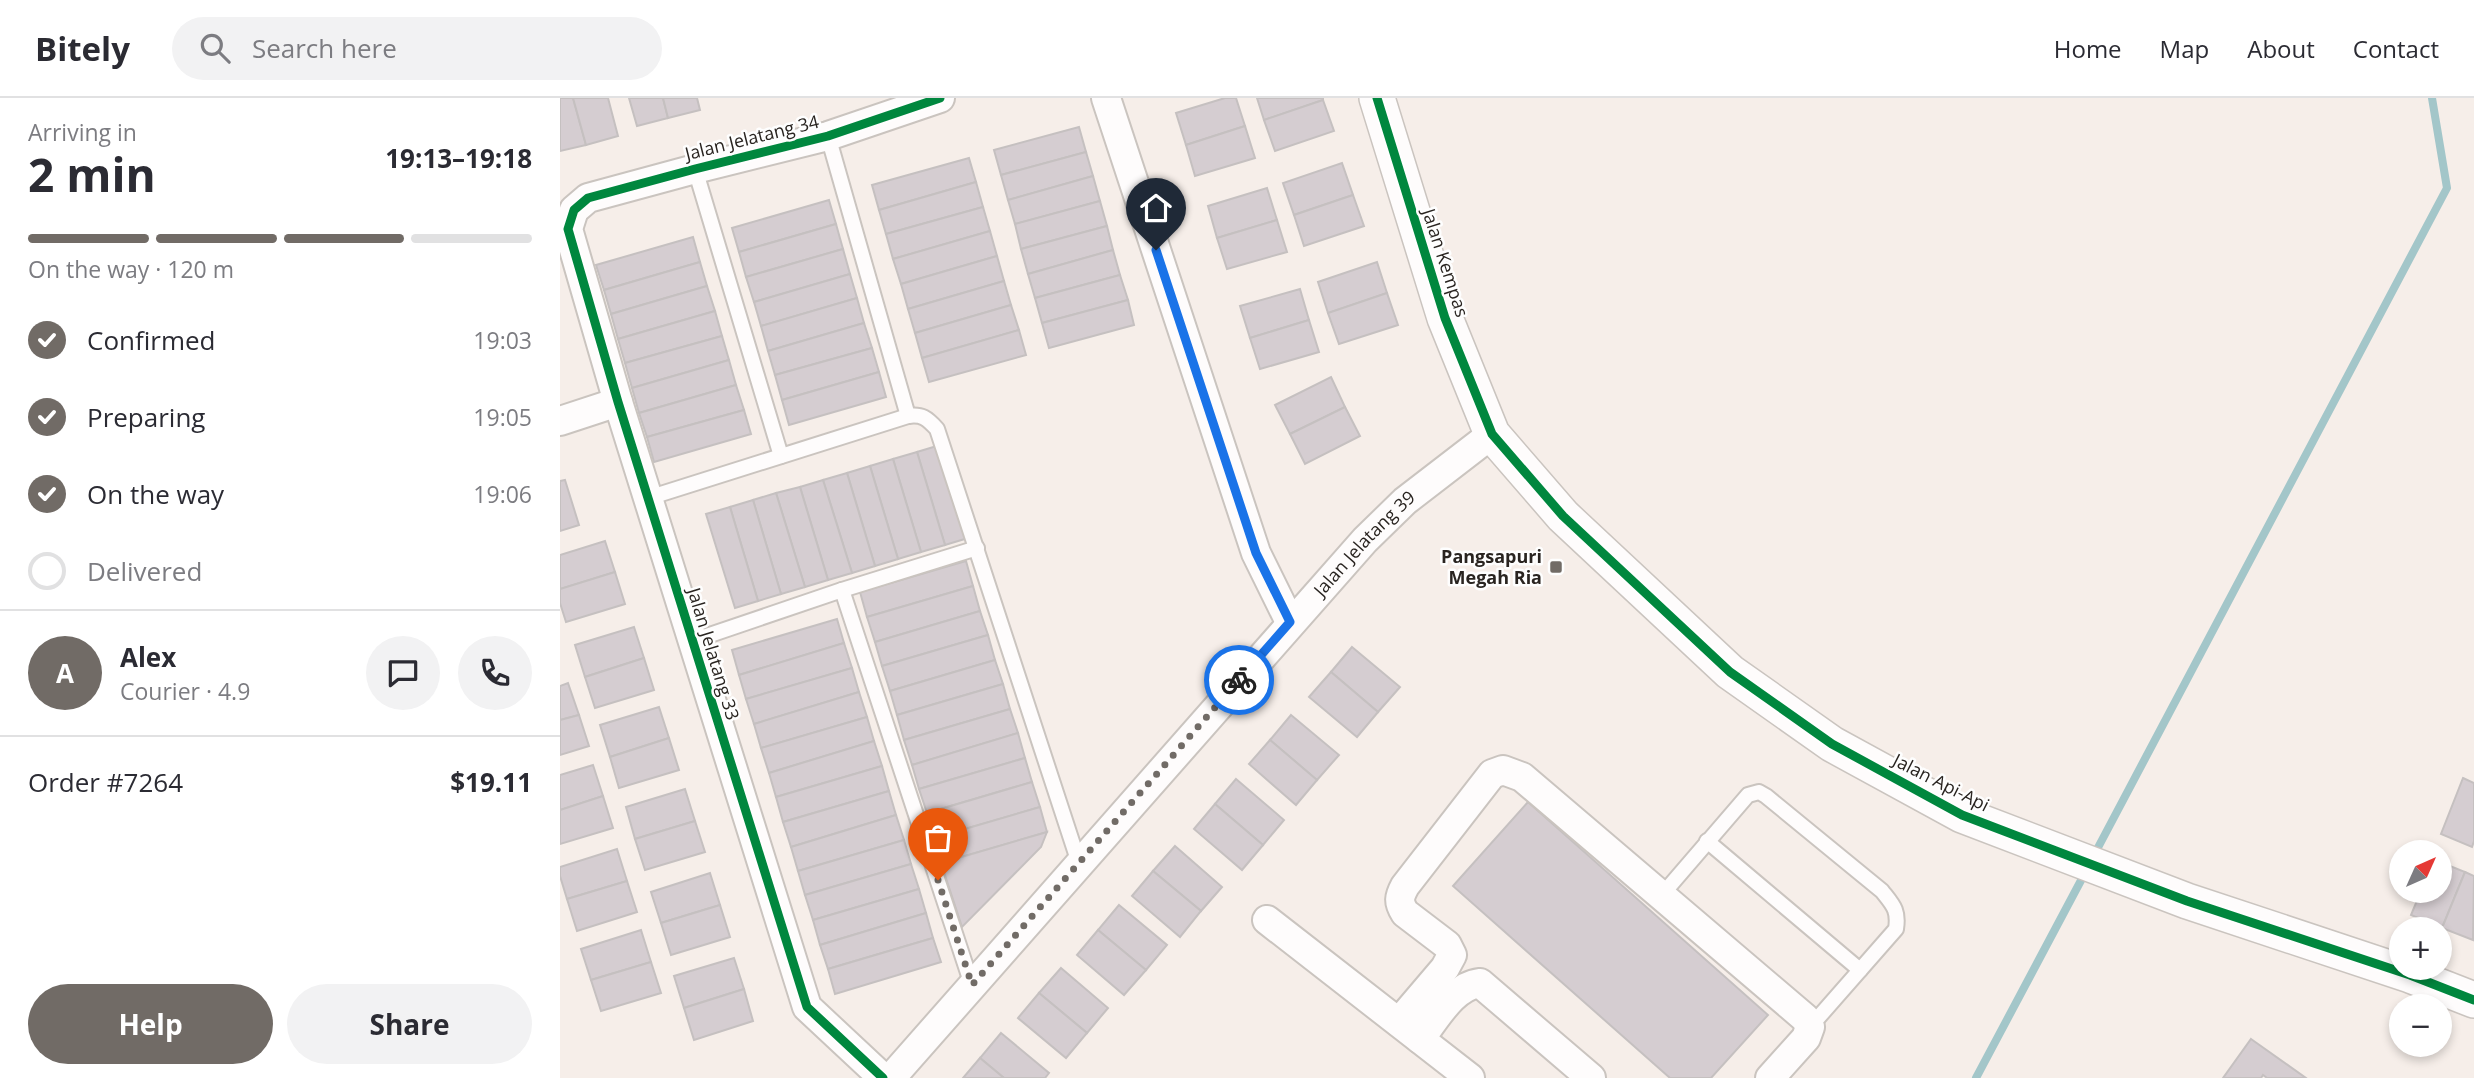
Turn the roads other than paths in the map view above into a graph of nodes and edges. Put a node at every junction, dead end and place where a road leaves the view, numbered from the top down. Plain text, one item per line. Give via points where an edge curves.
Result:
1 (940, 98) edge
2 (1106, 98) edge
3 (1377, 98) edge
4 (828, 136) junction
5 (695, 169) junction
6 (574, 210) joint
7 (618, 402) junction
8 (908, 416) junction
9 (560, 421) edge
10 (1492, 434) junction
11 (781, 456) junction
12 (648, 498) junction
13 (977, 548) junction
14 (842, 590) junction
15 (1290, 622) junction
16 (692, 641) junction
17 (1707, 841) junction
18 (1079, 863) junction
19 (1661, 895) junction
20 (1267, 920) dead end
21 (1860, 970) junction
22 (972, 985) junction
23 (2474, 1000) edge
24 (1810, 1027) junction
25 (1409, 1031) junction
26 (883, 1078) edge
27 (891, 1078) edge
28 (1470, 1078) edge
29 (1591, 1078) edge
30 (1770, 1078) edge

1 - 4 street, Jalan Jelatang 34
2 - 15 street via 1256,553
3 - 10 street, Jalan Kempas via 1445,318
4 - 5 street, Jalan Jelatang 34
4 - 8 lane
5 - 6 street, Jalan Jelatang 34 via 589,198
5 - 11 lane
6 - 7 street, Jalan Jelatang 33 via 568,229
7 - 9 street
7 - 12 street, Jalan Jelatang 33
8 - 11 lane
8 - 13 lane via 928,419 937,429
10 - 15 street, Jalan Jelatang 39 via 1405,500
10 - 23 street, Jalan Api-Api via 1563,516 1730,672 1832,744 1962,815 2187,901
11 - 12 lane
12 - 16 street, Jalan Jelatang 33
13 - 14 lane
13 - 18 lane
14 - 16 lane
14 - 22 lane
15 - 18 street, Jalan Jelatang 39
16 - 26 street, Jalan Jelatang 33 via 807,1007
17 - 19 lane
17 - 21 lane
17 - 21 lane via 1748,795 1759,792 1882,891 1898,917 1896,929
18 - 22 street, Jalan Jelatang 39
19 - 24 street
19 - 25 street via 1522,777 1503,770 1492,774 1399,897 1405,913 1447,945 1452,955
20 - 25 street
21 - 24 lane
22 - 27 street, Jalan Jelatang 39
24 - 30 street via 1806,1038
25 - 28 street
25 - 29 street via 1469,984 1480,983

